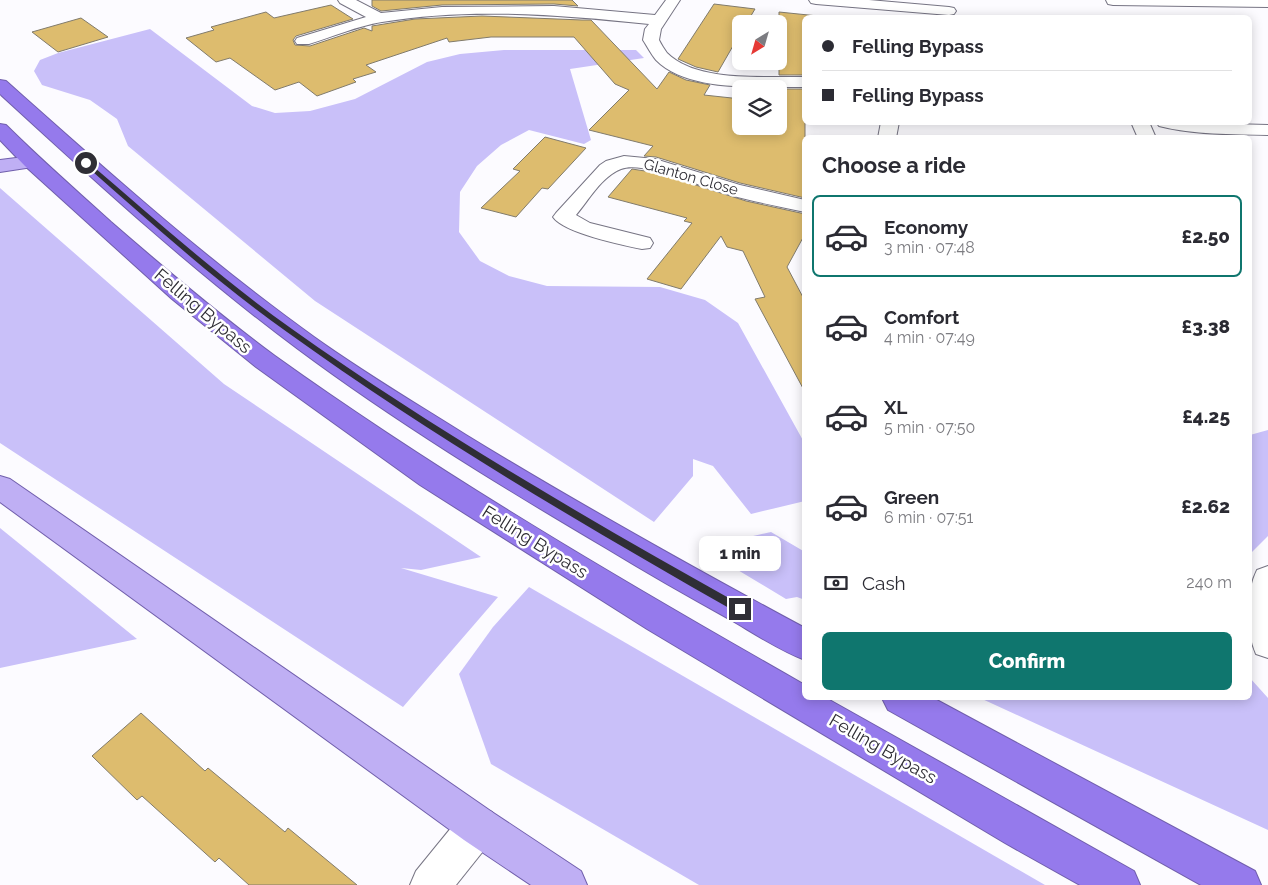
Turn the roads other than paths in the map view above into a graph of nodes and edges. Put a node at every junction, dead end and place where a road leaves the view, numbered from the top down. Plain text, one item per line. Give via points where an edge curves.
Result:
1 (345, 0) edge
2 (673, 0) edge
3 (816, 0) edge
4 (1113, 0) edge
5 (1268, 3) edge
6 (508, 5) edge
7 (949, 11) dead end
8 (1126, 15) edge
9 (379, 18) junction
10 (658, 20) junction
11 (303, 41) dead end
12 (802, 82) edge
13 (0, 85) edge
14 (1184, 125) edge
15 (0, 129) edge
16 (1268, 130) edge
17 (32, 162) junction
18 (0, 166) edge
19 (802, 205) edge
20 (642, 243) dead end
21 (0, 486) edge
22 (1268, 579) edge
23 (802, 643) edge
24 (1268, 643) edge
25 (904, 700) edge
26 (478, 826) junction
27 (1238, 883) edge
28 (430, 885) edge
29 (567, 885) edge
30 (1120, 885) edge

1 - 9 street
2 - 10 street
3 - 7 street
4 - 5 street
4 - 8 street
6 - 9 street
6 - 10 street
9 - 11 street
10 - 12 street via 651,35 653,47 664,59 684,70 740,81
13 - 23 highway, Felling Bypass via 202,264 288,330 394,403 522,484
14 - 16 street
15 - 17 highway, Felling Bypass
17 - 18 main road
17 - 30 highway, Felling Bypass via 180,294 265,362 430,477 659,619
19 - 20 street, Glanton Close via 736,190 674,170 634,162 618,163 606,169 563,217 583,227
21 - 26 main road
22 - 24 street via 1262,611
25 - 27 highway
26 - 28 street
26 - 29 main road

